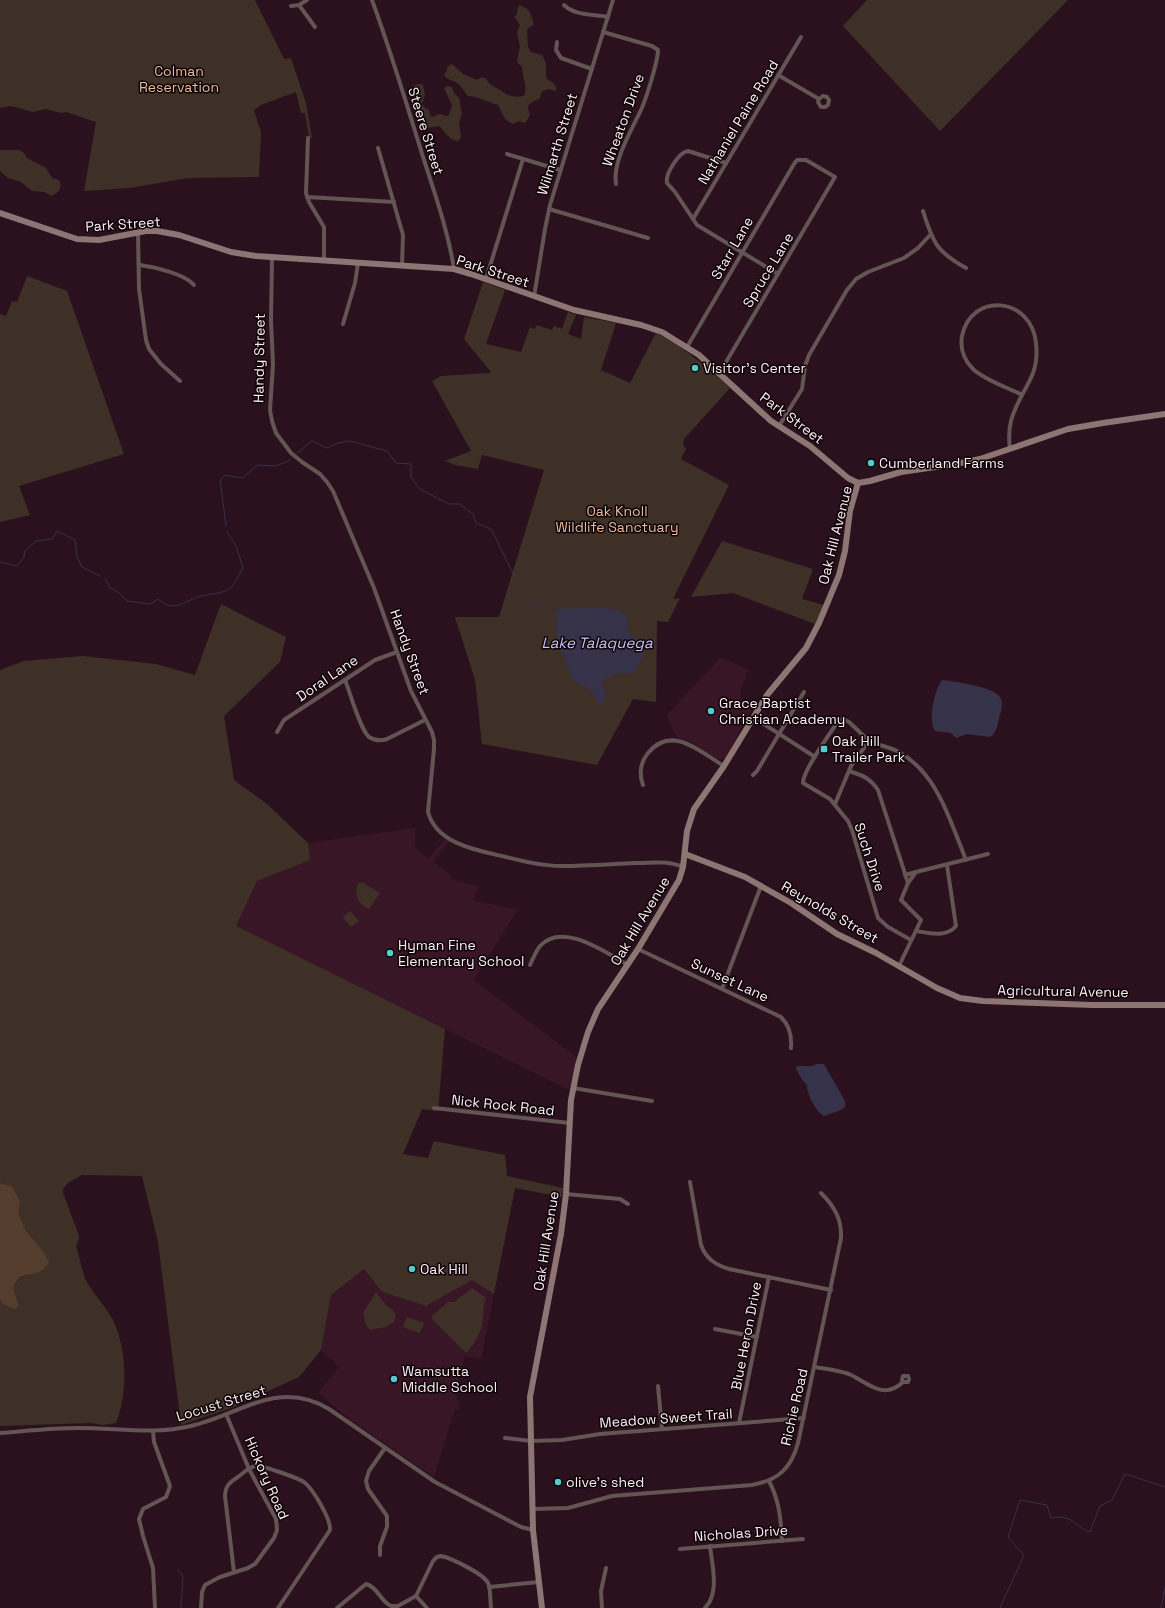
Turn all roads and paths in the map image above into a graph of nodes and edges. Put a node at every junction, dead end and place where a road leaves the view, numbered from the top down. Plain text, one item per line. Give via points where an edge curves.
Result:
1 (307, 0) edge
2 (372, 0) edge
3 (613, 0) edge
4 (299, 5) junction
5 (564, 5) dead end
6 (291, 6) dead end
7 (608, 18) junction
8 (315, 27) dead end
9 (603, 32) junction
10 (801, 36) dead end
11 (557, 42) dead end
12 (592, 69) junction
13 (778, 75) junction
14 (819, 99) dead end
15 (308, 138) dead end
16 (378, 148) dead end
17 (507, 154) dead end
18 (523, 159) junction
19 (797, 160) joint
20 (726, 163) junction
21 (560, 170) junction
22 (616, 184) dead end
23 (307, 197) junction
24 (394, 202) junction
25 (549, 209) junction
26 (923, 211) dead end
27 (0, 213) edge
28 (693, 219) junction
29 (138, 233) junction
30 (930, 235) junction
31 (648, 238) dead end
32 (742, 253) junction
33 (272, 257) junction
34 (324, 260) junction
35 (358, 263) junction
36 (140, 265) junction
37 (402, 266) junction
38 (966, 268) dead end
39 (454, 269) junction
40 (778, 274) junction
41 (486, 279) junction
42 (194, 285) dead end
43 (534, 297) junction
44 (343, 324) dead end
45 (686, 347) junction
46 (719, 374) junction
47 (180, 381) dead end
48 (1022, 395) junction
49 (1165, 414) edge
50 (780, 426) junction
51 (1010, 449) junction
52 (858, 483) junction
53 (397, 652) junction
54 (345, 680) junction
55 (804, 692) dead end
56 (752, 717) junction
57 (425, 720) junction
58 (276, 732) dead end
59 (779, 734) junction
60 (869, 742) junction
61 (815, 757) junction
62 (724, 766) junction
63 (849, 770) junction
64 (752, 775) dead end
65 (643, 785) dead end
66 (835, 804) junction
67 (685, 854) junction
68 (988, 854) dead end
69 (966, 860) junction
70 (947, 865) junction
71 (683, 867) junction
72 (916, 872) junction
73 (905, 875) junction
74 (908, 883) junction
75 (761, 886) junction
76 (916, 932) junction
77 (911, 940) junction
78 (638, 949) junction
79 (530, 965) dead end
80 (628, 965) junction
81 (899, 966) junction
82 (722, 989) junction
83 (960, 998) joint
84 (1165, 1005) edge
85 (791, 1048) dead end
86 (573, 1088) junction
87 (652, 1101) dead end
88 (434, 1108) dead end
89 (570, 1123) junction
90 (690, 1182) dead end
91 (821, 1193) dead end
92 (566, 1194) junction
93 (628, 1204) dead end
94 (769, 1277) junction
95 (831, 1290) junction
96 (715, 1329) dead end
97 (757, 1337) junction
98 (815, 1367) junction
99 (903, 1382) dead end
100 (658, 1386) dead end
101 (226, 1414) junction
102 (804, 1418) junction
103 (739, 1423) junction
104 (662, 1429) junction
105 (154, 1432) junction
106 (0, 1433) edge
107 (504, 1438) dead end
108 (531, 1441) junction
109 (385, 1448) junction
110 (249, 1469) junction
111 (769, 1481) junction
112 (533, 1509) junction
113 (533, 1530) junction
114 (803, 1539) dead end
115 (782, 1541) junction
116 (710, 1546) junction
117 (680, 1549) dead end
118 (380, 1555) dead end
119 (606, 1568) dead end
120 (234, 1572) junction
121 (539, 1582) junction
122 (489, 1587) junction
123 (416, 1596) junction
124 (155, 1608) edge
125 (201, 1608) edge
126 (278, 1608) edge
127 (337, 1608) edge
128 (426, 1608) edge
129 (491, 1608) edge
130 (542, 1608) edge
131 (602, 1608) edge
132 (705, 1608) edge

1 - 4 street
2 - 39 street, Steere Street via 436,199
3 - 7 street, Wilmarth Street
4 - 6 street
4 - 8 street
5 - 7 street via 575,13
7 - 9 street, Wilmarth Street
9 - 12 street, Wilmarth Street
9 - 22 street, Wheaton Drive via 658,50 643,104 629,132 617,168
10 - 13 street, Nathaniel Paine Road
11 - 12 street via 556,50 561,58
12 - 21 street, Wilmarth Street
13 - 14 street
13 - 20 street, Nathaniel Paine Road
15 - 23 street
16 - 24 street
17 - 18 street
18 - 21 street
18 - 41 street
19 - 32 street, Starr Lane
19 - 40 street, Spruce Lane via 806,160 835,178
20 - 28 street, Nathaniel Paine Road
20 - 28 street via 684,151 668,175 667,183
21 - 25 street, Wilmarth Street
23 - 24 street
23 - 34 street via 324,226
24 - 37 street via 403,235
25 - 31 street
25 - 43 street, Wilmarth Street
26 - 30 street
27 - 29 main road, Park Street via 77,239 99,240
28 - 32 street via 708,233
29 - 33 main road, Park Street via 168,232 231,252
29 - 36 street
30 - 38 street via 946,256
30 - 50 street via 912,253 868,272 851,284 810,355 805,366 802,389
32 - 40 street
32 - 45 street, Starr Lane
33 - 34 main road, Park Street
33 - 53 street, Handy Street via 272,421 276,433 291,453 320,474 332,491 374,588
34 - 35 main road, Park Street
35 - 37 main road, Park Street
35 - 44 street
36 - 42 street via 190,280
36 - 47 street via 139,289 144,331 149,347 161,364
37 - 39 main road, Park Street
39 - 41 main road, Park Street
40 - 46 street, Spruce Lane
41 - 43 main road, Park Street
43 - 45 main road, Park Street via 588,314 652,328
45 - 46 main road, Park Street via 699,355
46 - 50 main road, Park Street
48 - 48 street via 975,370 963,353 961,342 964,329 970,318 987,307 997,305 1014,309 1028,319 1033,328 1036,362
48 - 51 street via 1010,420
49 - 51 main road, Oak Hill Avenue via 1053,433
50 - 52 main road, Park Street
51 - 52 main road, Oak Hill Avenue via 965,462 901,472 870,482
52 - 56 main road, Oak Hill Avenue via 842,563 822,617 806,648
53 - 54 street, Doral Lane via 375,660
53 - 57 street, Handy Street
54 - 57 street via 365,731 373,739 387,739
54 - 58 street, Doral Lane via 284,720
55 - 59 street
56 - 59 street
56 - 62 main road, Oak Hill Avenue
57 - 71 street, Handy Street via 434,740 428,812 434,825 454,841 487,853 547,865 665,862
59 - 61 street
59 - 64 street
60 - 61 street via 868,738 849,722 839,720
60 - 63 street
60 - 69 street via 894,750 927,778 947,811
61 - 66 street, Such Drive via 805,775 804,783
62 - 65 street via 687,743 670,740 654,747 644,758 640,776
62 - 67 main road, Oak Hill Avenue via 694,809 687,831
63 - 66 street
63 - 73 street via 866,776 878,790
66 - 77 street, Such Drive via 852,830 878,918
67 - 71 main road, Oak Hill Avenue
67 - 75 main road, Reynolds Street via 745,877
68 - 69 street
69 - 70 street
70 - 72 street
70 - 76 street via 956,926 943,934
71 - 78 main road, Oak Hill Avenue via 679,880
72 - 73 street
72 - 74 street
73 - 74 street
74 - 76 street via 901,900 920,920
75 - 81 main road, Reynolds Street via 837,934
75 - 82 street
76 - 77 street
77 - 81 street
78 - 80 main road, Oak Hill Avenue
78 - 82 street, Sunset Lane
79 - 80 street via 541,945 554,937 566,936 576,938
80 - 86 main road, Oak Hill Avenue via 594,1017
81 - 83 main road, Reynolds Street
82 - 85 street, Sunset Lane via 785,1020 791,1032
83 - 84 main road, Agricultural Avenue via 1086,1005
86 - 87 street
86 - 89 main road, Oak Hill Avenue
88 - 89 street, Nick Rock Road
89 - 92 main road, Oak Hill Avenue
90 - 94 street via 701,1245 707,1256 724,1267
91 - 95 street, Richie Road via 836,1211 842,1230
92 - 93 street via 620,1199
92 - 108 main road, Oak Hill Avenue via 559,1246 531,1386
94 - 95 street
94 - 97 street, Blue Heron Drive
95 - 98 street, Richie Road
96 - 97 street
97 - 103 street, Blue Heron Drive
98 - 99 street via 848,1374 865,1385 878,1389 892,1388
98 - 102 street, Richie Road
100 - 104 street
101 - 105 street, Locust Street via 192,1426
101 - 109 street, Locust Street via 270,1398 300,1398 323,1405
101 - 110 street, Hickory Road
102 - 103 street, Meadow Sweet Trail
102 - 111 street, Richie Road via 792,1461
103 - 104 street, Meadow Sweet Trail
104 - 108 street, Meadow Sweet Trail
105 - 106 street, Locust Street via 78,1428
105 - 124 street via 154,1442 170,1486 166,1497 143,1509 139,1519 153,1568
107 - 108 street, Meadow Sweet Trail
108 - 112 main road, Oak Hill Avenue
109 - 113 street, Locust Street via 452,1493 521,1527
109 - 118 street via 369,1471 366,1481 368,1489 387,1516
110 - 120 street via 230,1482 225,1492
110 - 120 street, Hickory Road via 276,1520 277,1530 255,1564
110 - 126 street via 261,1467 304,1482 326,1513 330,1525 328,1536
111 - 112 street, Richie Road via 752,1485 612,1496 568,1508
111 - 115 street via 779,1506
112 - 113 main road, Oak Hill Avenue
113 - 121 main road, Oak Hill Avenue
114 - 115 street, Nicholas Drive
115 - 116 street, Nicholas Drive
116 - 117 street, Nicholas Drive
116 - 132 street via 714,1584 713,1596
119 - 131 street via 601,1591
120 - 125 street, Hickory Road via 205,1585
121 - 122 street
121 - 130 main road, Oak Hill Avenue
122 - 123 street via 487,1581 478,1574 440,1556 433,1561
122 - 129 street
123 - 127 street via 398,1606 391,1606 373,1587 366,1584
123 - 128 street

